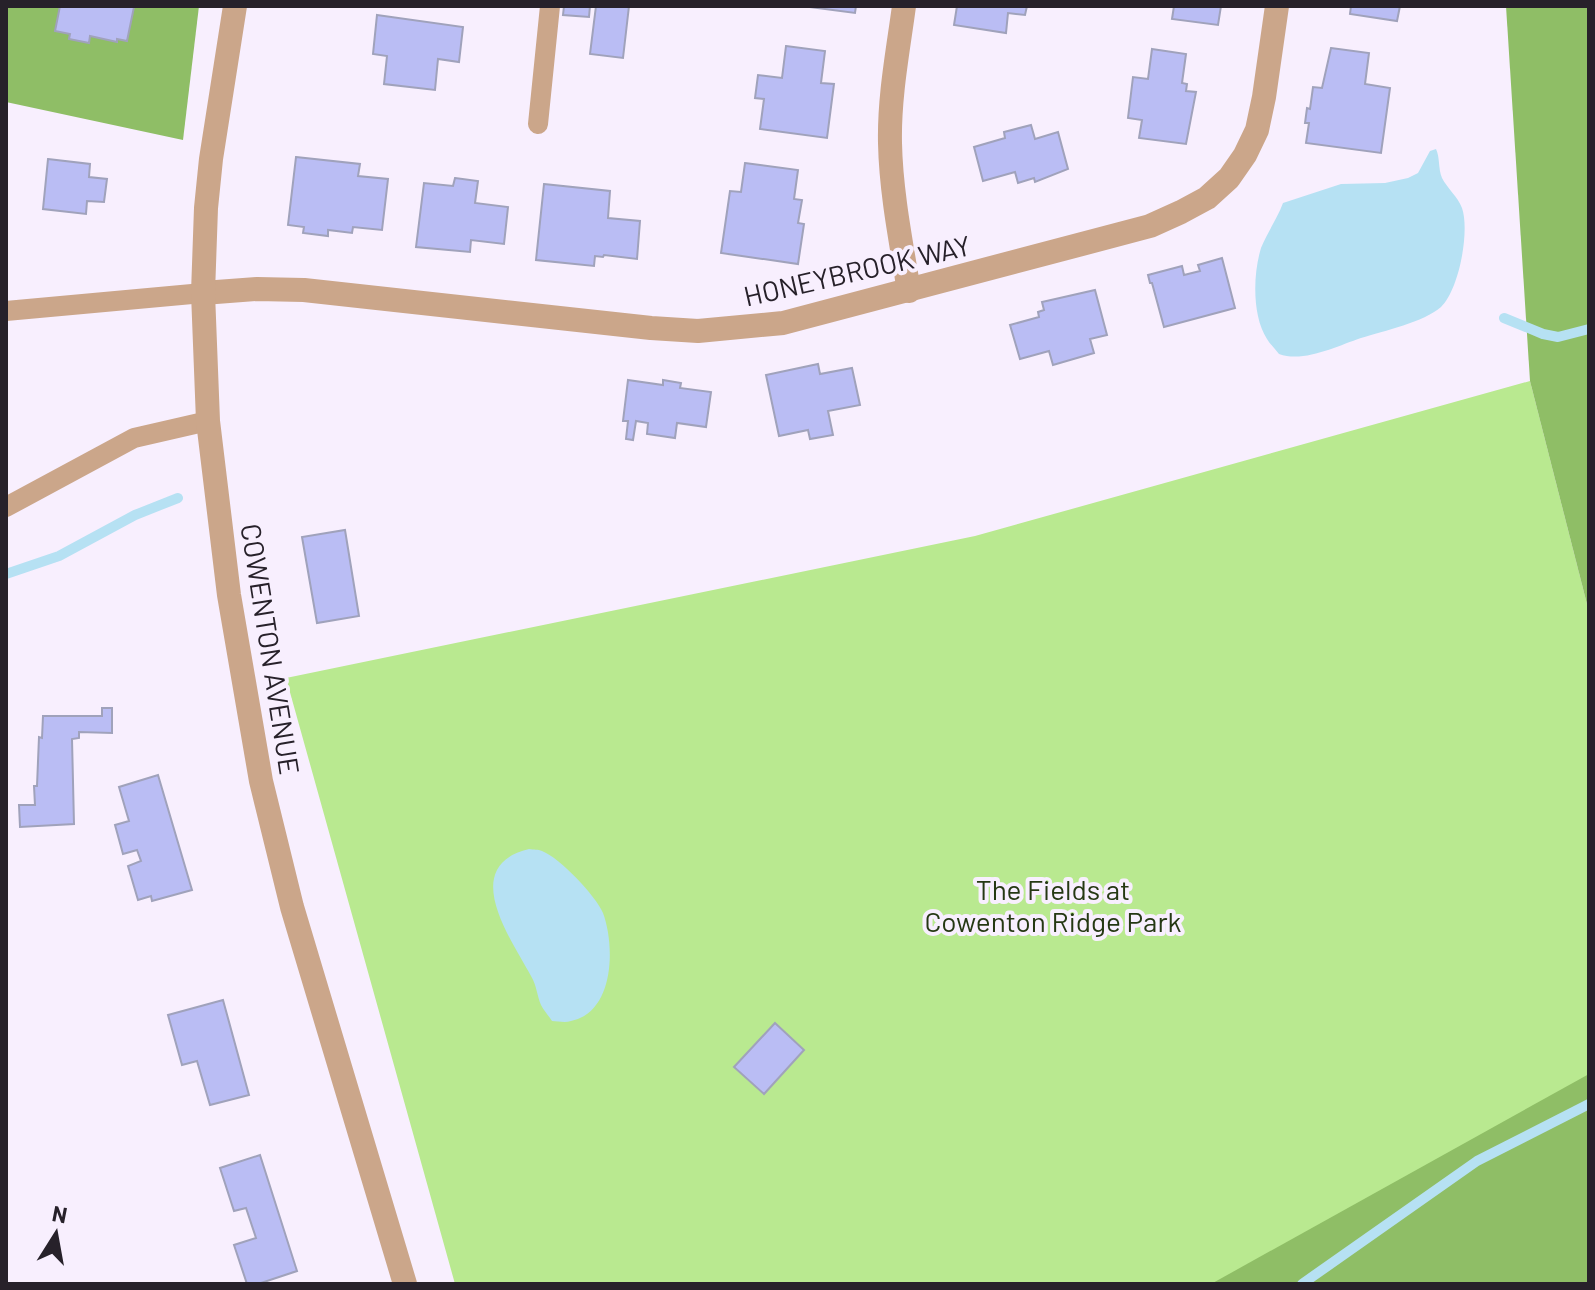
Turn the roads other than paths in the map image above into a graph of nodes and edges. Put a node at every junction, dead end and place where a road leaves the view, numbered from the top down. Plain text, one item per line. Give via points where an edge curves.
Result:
1 (235, 6) edge
2 (550, 6) edge
3 (904, 6) edge
4 (1277, 6) edge
5 (538, 124) dead end
6 (909, 291) junction
7 (203, 293) junction
8 (6, 311) edge
9 (208, 421) junction
10 (6, 507) edge
11 (405, 1284) edge

1 - 7 street, COWENTON AVENUE via 211,159
2 - 5 lane
3 - 6 street via 889,139
4 - 6 street, HONEYBROOK WAY via 1257,130 1229,178 1207,198 1150,226
6 - 7 street, HONEYBROOK WAY via 783,323 698,331 304,290
7 - 8 lane
7 - 9 street, COWENTON AVENUE
9 - 10 lane via 134,438
9 - 11 street, COWENTON AVENUE via 229,595 264,796

